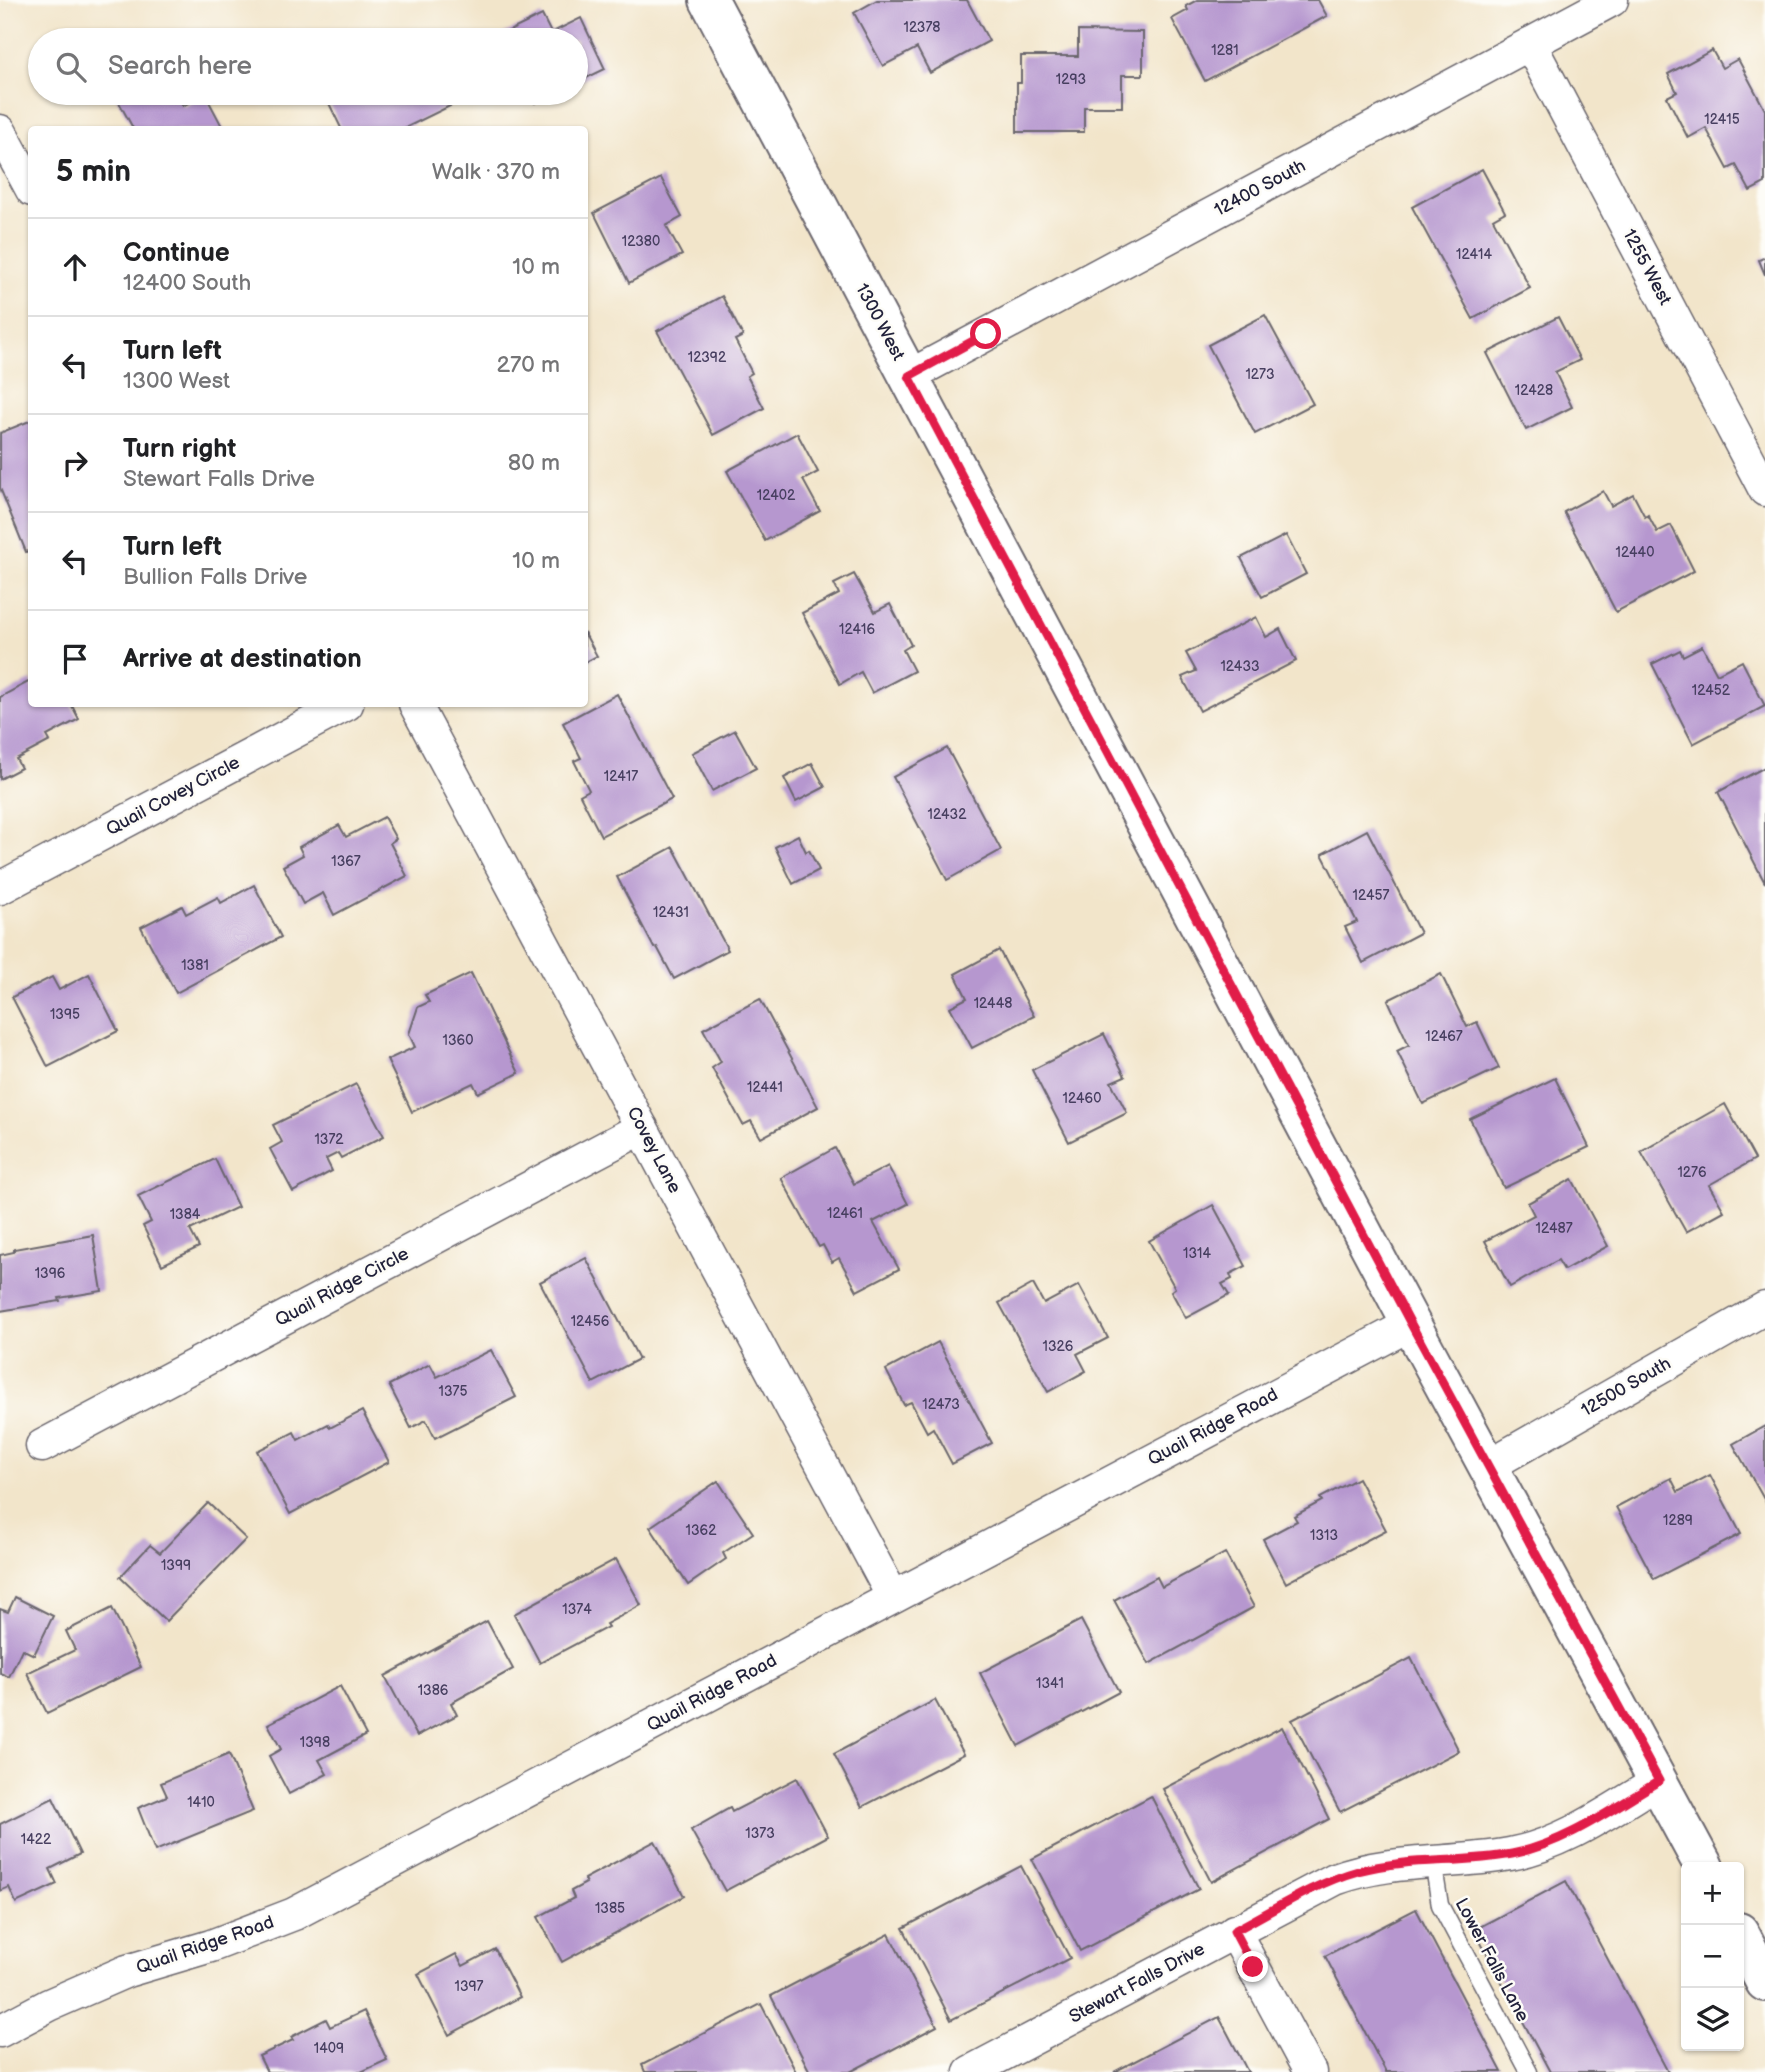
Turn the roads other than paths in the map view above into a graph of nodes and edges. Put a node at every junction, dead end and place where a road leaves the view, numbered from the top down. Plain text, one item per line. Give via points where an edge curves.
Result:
1 (709, 0) edge
2 (1612, 0) edge
3 (1530, 44) junction
4 (0, 131) edge
5 (28, 183) edge
6 (909, 376) junction
7 (1761, 472) edge
8 (341, 707) edge
9 (417, 707) edge
10 (0, 888) edge
11 (642, 1128) junction
12 (1765, 1308) edge
13 (1411, 1324) junction
14 (42, 1446) dead end
15 (1488, 1466) junction
16 (893, 1597) junction
17 (1659, 1781) junction
18 (1433, 1861) junction
19 (1701, 1862) edge
20 (1234, 1931) junction
21 (1744, 1942) edge
22 (1765, 1982) edge
23 (0, 2031) edge
24 (970, 2072) edge
25 (1310, 2072) edge
26 (1529, 2072) edge

1 - 6 street, 1300 West
2 - 3 street, 12400 South
3 - 6 street, 12400 South
3 - 7 street, 1255 West
4 - 5 street
6 - 13 street, 1300 West
8 - 10 street, Quail Covey Circle
9 - 11 street, Covey Lane
11 - 14 street, Quail Ridge Circle
11 - 16 street, Covey Lane
12 - 15 street, 12500 South
13 - 15 street, 1300 West
13 - 16 street, Quail Ridge Road
15 - 17 street, 1300 West
16 - 23 street, Quail Ridge Road via 294,1914 127,1971
17 - 18 street, Stewart Falls Drive via 1537,1848 1486,1858
17 - 19 street, 1300 West
18 - 20 street, Stewart Falls Drive via 1358,1871
18 - 26 lane, Lower Falls Lane via 1440,1905
20 - 24 street, Stewart Falls Drive
20 - 25 street
21 - 22 street

